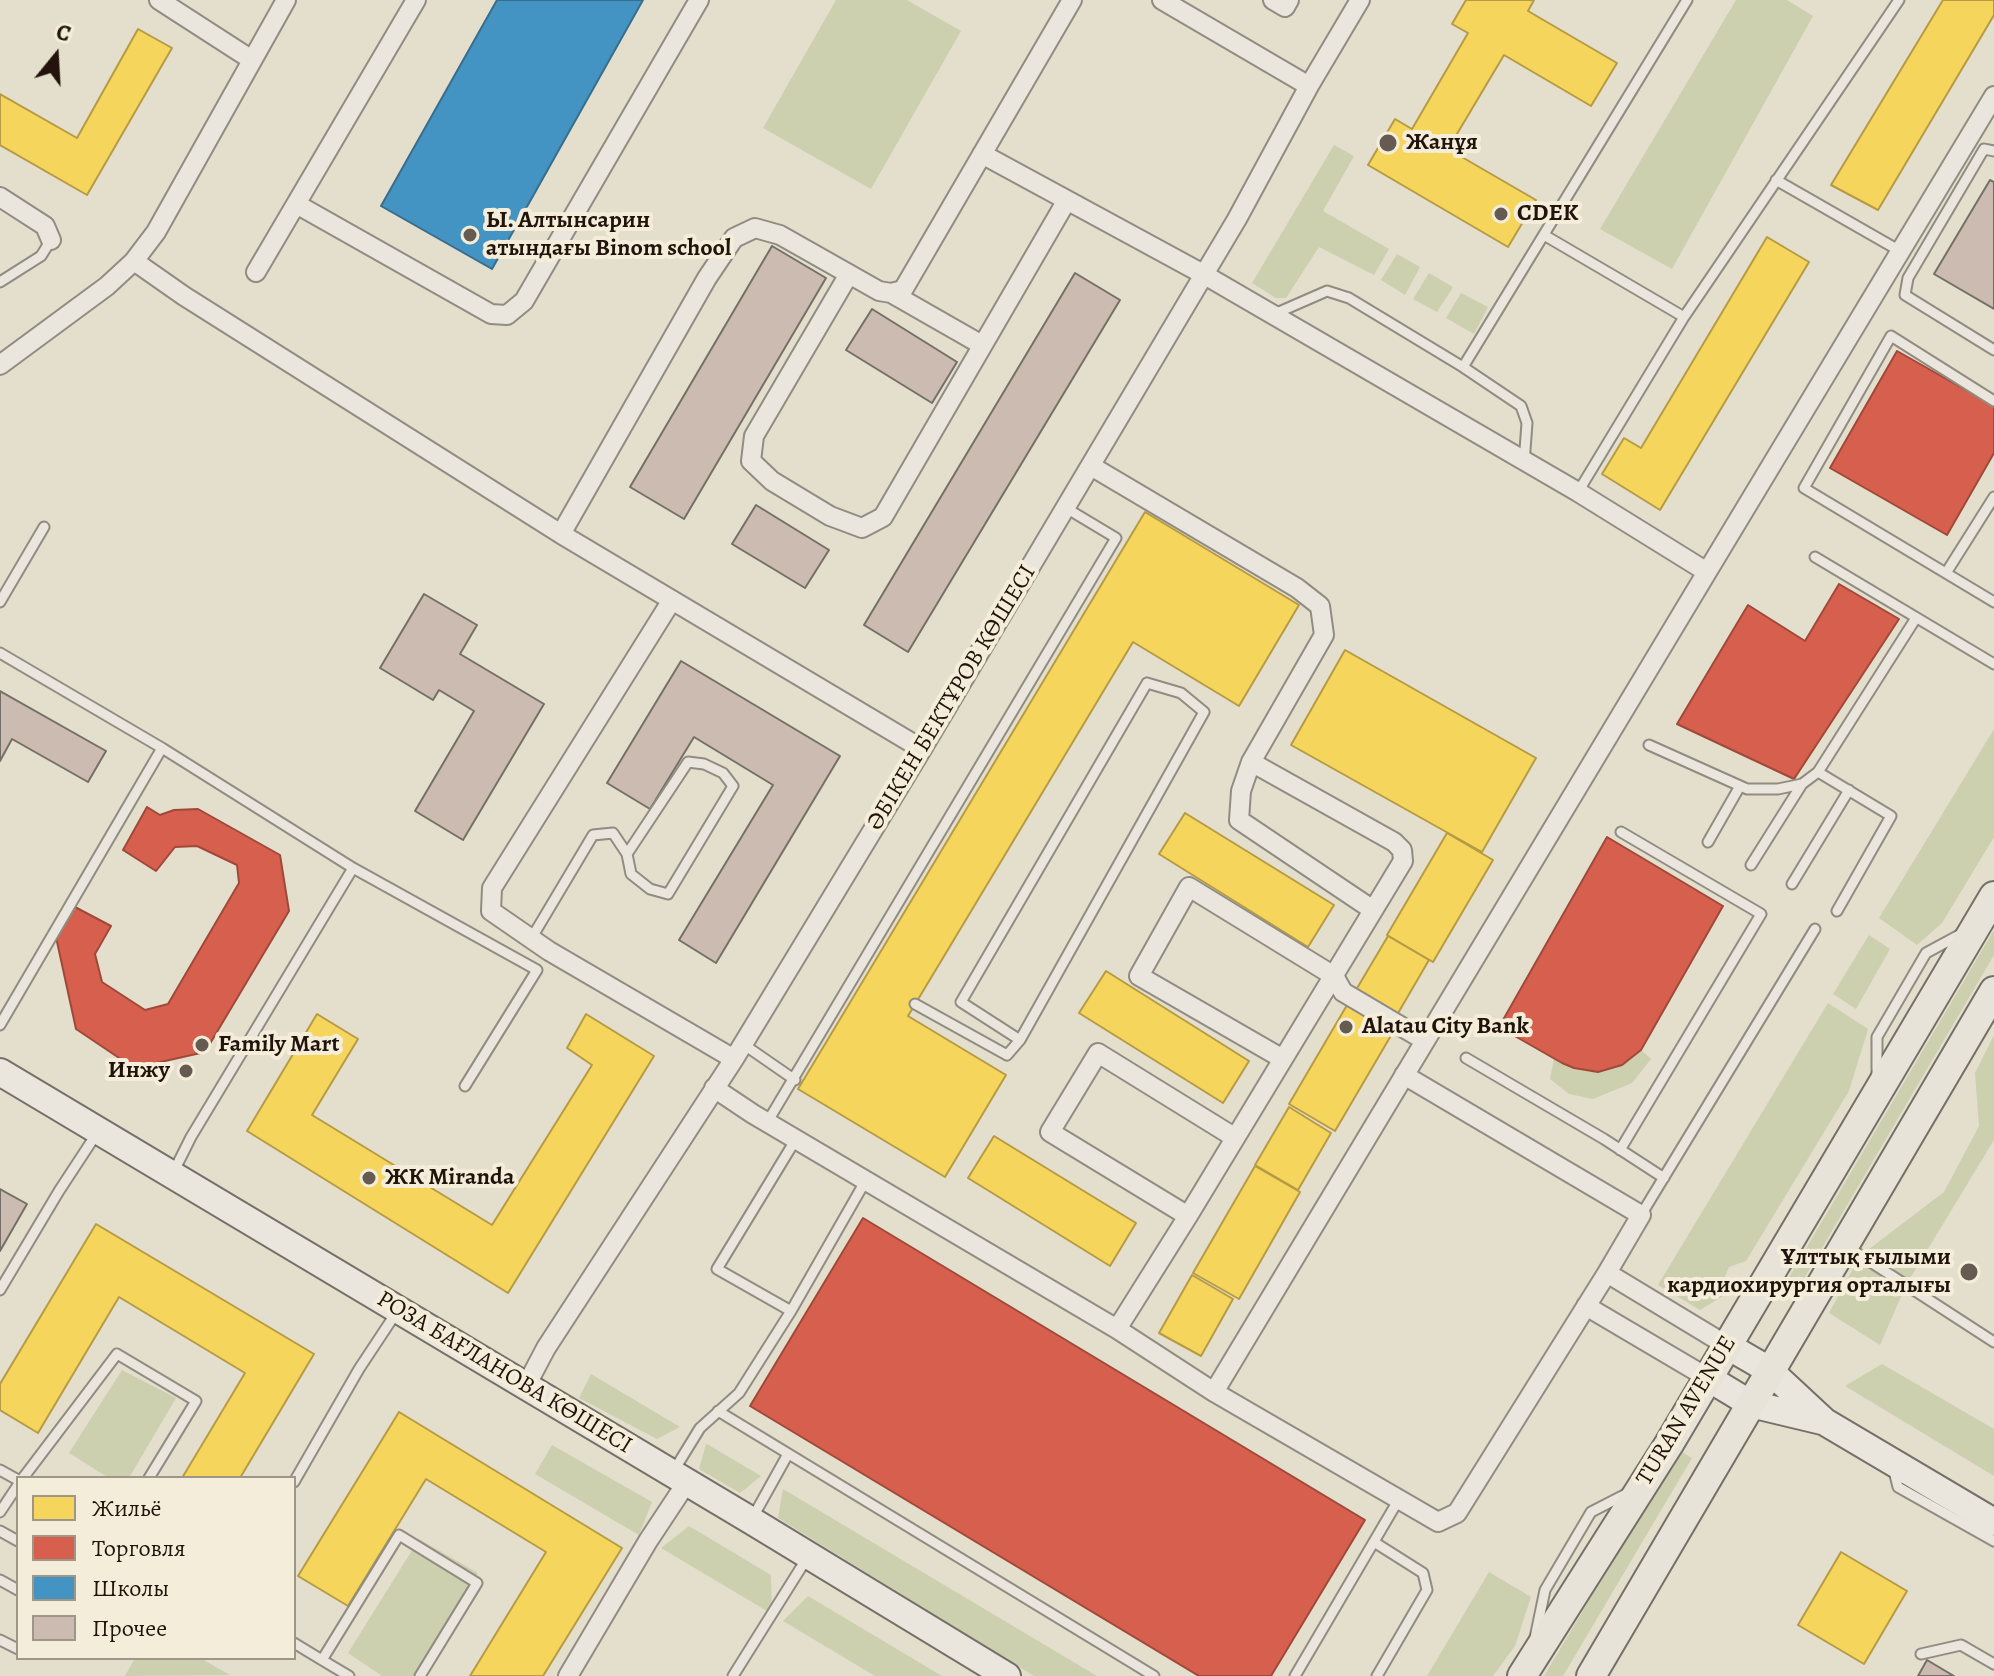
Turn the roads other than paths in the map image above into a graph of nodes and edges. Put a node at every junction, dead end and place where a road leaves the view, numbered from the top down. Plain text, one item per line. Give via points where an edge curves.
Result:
1 (159, 0) edge
2 (286, 0) edge
3 (416, 0) edge
4 (699, 0) edge
5 (1072, 0) edge
6 (1162, 0) edge
7 (1273, 0) edge
8 (1289, 0) edge
9 (1360, 0) edge
10 (1687, 0) edge
11 (1899, 0) edge
12 (252, 60) junction
13 (1309, 86) junction
14 (1994, 96) edge
15 (1994, 151) edge
16 (982, 154) junction
17 (1776, 180) junction
18 (0, 197) edge
19 (1067, 200) junction
20 (298, 205) junction
21 (1544, 235) junction
22 (51, 240) joint
23 (1900, 251) junction
24 (134, 261) junction
25 (256, 272) dead end
26 (849, 274) junction
27 (1203, 274) junction
28 (0, 282) edge
29 (891, 293) junction
30 (1272, 315) junction
31 (1684, 317) junction
32 (982, 345) junction
33 (1994, 350) edge
34 (0, 365) edge
35 (1463, 367) junction
36 (1994, 401) edge
37 (1524, 463) junction
38 (1091, 466) junction
39 (1578, 492) junction
40 (1994, 497) edge
41 (1066, 508) junction
42 (44, 527) dead end
43 (561, 534) junction
44 (1815, 557) dead end
45 (1707, 572) junction
46 (1946, 573) junction
47 (672, 600) junction
48 (0, 602) edge
49 (1994, 602) edge
50 (1916, 618) junction
51 (0, 653) edge
52 (1994, 664) edge
53 (1649, 745) dead end
54 (162, 748) junction
55 (922, 749) junction
56 (1251, 762) junction
57 (1818, 772) junction
58 (1802, 784) junction
59 (1740, 786) junction
60 (1849, 790) junction
61 (1621, 832) dead end
62 (1708, 842) dead end
63 (627, 854) junction
64 (1751, 865) dead end
65 (353, 868) junction
66 (1792, 884) dead end
67 (1994, 896) edge
68 (1373, 910) junction
69 (1837, 911) dead end
70 (1815, 929) dead end
71 (531, 939) junction
72 (549, 951) junction
73 (537, 970) junction
74 (1334, 976) junction
75 (1994, 991) edge
76 (915, 1004) dead end
77 (0, 1025) edge
78 (1020, 1040) junction
79 (1424, 1040) junction
80 (738, 1052) junction
81 (1466, 1058) dead end
82 (1283, 1059) junction
83 (0, 1072) edge
84 (1404, 1075) junction
85 (795, 1080) junction
86 (465, 1086) dead end
87 (714, 1088) junction
88 (768, 1121) junction
89 (99, 1131) junction
90 (1234, 1137) junction
91 (796, 1139) junction
92 (1620, 1150) junction
93 (172, 1174) junction
94 (1664, 1178) junction
95 (866, 1180) junction
96 (1641, 1215) junction
97 (1188, 1216) junction
98 (1843, 1245) junction
99 (1607, 1273) junction
100 (0, 1290) edge
101 (1586, 1306) junction
102 (398, 1309) junction
103 (791, 1311) junction
104 (1117, 1329) junction
105 (1994, 1342) edge
106 (1726, 1345) junction
107 (1769, 1370) junction
108 (1708, 1378) junction
109 (526, 1386) junction
110 (1214, 1392) junction
111 (1751, 1404) junction
112 (718, 1411) junction
113 (1825, 1422) junction
114 (788, 1454) junction
115 (1890, 1460) junction
116 (24, 1476) edge
117 (150, 1476) edge
118 (680, 1477) junction
119 (296, 1479) edge
120 (16, 1487) edge
121 (1399, 1499) junction
122 (0, 1512) edge
123 (752, 1521) junction
124 (1994, 1522) edge
125 (1994, 1541) edge
126 (1374, 1542) junction
127 (809, 1555) junction
128 (296, 1644) edge
129 (1921, 1654) dead end
130 (322, 1660) junction
131 (1994, 1664) edge
132 (1525, 1670) edge
133 (349, 1676) edge
134 (420, 1676) edge
135 (568, 1676) edge
136 (733, 1676) edge
137 (1007, 1676) edge
138 (1154, 1676) edge
139 (1295, 1676) edge
140 (1377, 1676) edge
141 (1591, 1676) edge

1 - 12 street
2 - 12 street
3 - 20 street
4 - 20 street via 524,301 507,315 491,314
5 - 16 street
6 - 13 street
7 - 8 street via 1285,7
9 - 13 street, ӘБІКЕН БЕКТҰРОВ КӨШЕСІ
10 - 21 lane
11 - 17 lane
12 - 24 street via 156,232
13 - 27 street, ӘБІКЕН БЕКТҰРОВ КӨШЕСІ
14 - 23 street
15 - 33 lane via 1984,149 1908,278 1905,295
16 - 19 street
16 - 29 street via 913,277 903,290
17 - 23 lane
17 - 31 lane
18 - 22 street via 45,226
19 - 27 street
19 - 32 street
20 - 25 street
21 - 31 lane
21 - 35 lane
22 - 28 lane via 41,256
23 - 45 street
24 - 34 street
24 - 43 street
26 - 29 street
26 - 32 street via 754,436 751,461 772,481 830,516 862,528 883,517
26 - 43 street via 780,235 755,228 734,238
27 - 30 street
27 - 38 street, ӘБІКЕН БЕКТҰРОВ КӨШЕСІ
29 - 32 street
30 - 35 lane via 1327,291 1349,298
30 - 37 street
31 - 39 lane
35 - 37 lane via 1521,406 1527,423
36 - 46 lane via 1891,336 1804,488
37 - 39 street
38 - 41 street, ӘБІКЕН БЕКТҰРОВ КӨШЕСІ
38 - 56 street via 1320,606 1324,635
39 - 45 street
40 - 46 lane
41 - 55 street, ӘБІКЕН БЕКТҰРОВ КӨШЕСІ
41 - 85 lane via 1116,538
42 - 48 lane
43 - 47 street
44 - 50 lane
45 - 79 street
46 - 49 lane
47 - 55 street
47 - 71 street via 492,888 491,911
50 - 52 lane
50 - 57 lane
51 - 54 lane
53 - 59 lane
54 - 65 lane
54 - 77 lane
55 - 80 street, ӘБІКЕН БЕКТҰРОВ КӨШЕСІ
56 - 68 street via 1239,820
56 - 68 street via 1402,850 1403,861
57 - 58 lane
57 - 60 lane
58 - 59 lane via 1778,789
58 - 64 lane
59 - 62 lane
60 - 66 lane
60 - 69 lane via 1891,816
61 - 92 lane via 1761,914
63 - 63 lane via 631,874 650,889 668,894 733,786 723,773 688,762
63 - 71 lane via 613,833 593,835
65 - 73 lane
65 - 93 lane
67 - 106 main road, TURAN AVENUE
68 - 74 street
70 - 94 lane
71 - 72 street
72 - 73 lane
72 - 80 street
73 - 86 lane
74 - 79 street via 1343,992
74 - 82 street
74 - 82 street via 1189,887 1139,976
75 - 98 main road, TURAN AVENUE
76 - 78 lane via 1007,1055
78 - 78 lane via 961,1002 1147,683 1181,693 1204,712
79 - 84 street
80 - 85 lane
80 - 87 street, ӘБІКЕН БЕКТҰРОВ КӨШЕСІ
81 - 92 lane
82 - 90 street
83 - 89 street, РОЗА БАҒЛАНОВА КӨШЕСІ
84 - 96 street
84 - 110 street
85 - 88 lane
87 - 88 street
87 - 109 street, ӘБІКЕН БЕКТҰРОВ КӨШЕСІ
88 - 91 street
89 - 93 street, РОЗА БАҒЛАНОВА КӨШЕСІ
89 - 100 lane
90 - 97 street
90 - 97 street via 1098,1053 1050,1132
91 - 95 street
91 - 103 lane via 717,1269
92 - 94 lane
93 - 102 street, РОЗА БАҒЛАНОВА КӨШЕСІ
94 - 96 lane
95 - 103 lane
95 - 104 street
96 - 99 street
97 - 104 street
98 - 105 lane
98 - 107 main road, TURAN AVENUE
99 - 101 street
99 - 106 street
101 - 108 street
101 - 121 street via 1457,1513 1438,1522
102 - 109 street, РОЗА БАҒЛАНОВА КӨШЕСІ
102 - 119 lane
103 - 112 lane via 739,1393
104 - 110 street
106 - 107 street
106 - 108 main road, TURAN AVENUE
107 - 111 main road, TURAN AVENUE
107 - 113 street
108 - 111 street
108 - 132 main road, TURAN AVENUE
109 - 118 street, РОЗА БАҒЛАНОВА КӨШЕСІ
110 - 121 street
111 - 113 street
111 - 141 main road, TURAN AVENUE
112 - 114 lane
112 - 118 lane via 700,1428
113 - 115 street
114 - 123 lane
114 - 138 lane
115 - 124 street
115 - 125 lane via 1898,1487
116 - 117 lane via 117,1354 196,1401
118 - 123 street, РОЗА БАҒЛАНОВА КӨШЕСІ
118 - 135 street
120 - 122 lane
121 - 126 lane
123 - 127 street, РОЗА БАҒЛАНОВА КӨШЕСІ
126 - 139 lane
126 - 140 lane via 1423,1573 1427,1590
127 - 136 lane
127 - 137 street, РОЗА БАҒЛАНОВА КӨШЕСІ
128 - 130 lane
129 - 131 lane via 1961,1645
130 - 133 lane
130 - 134 lane via 399,1535 477,1583

